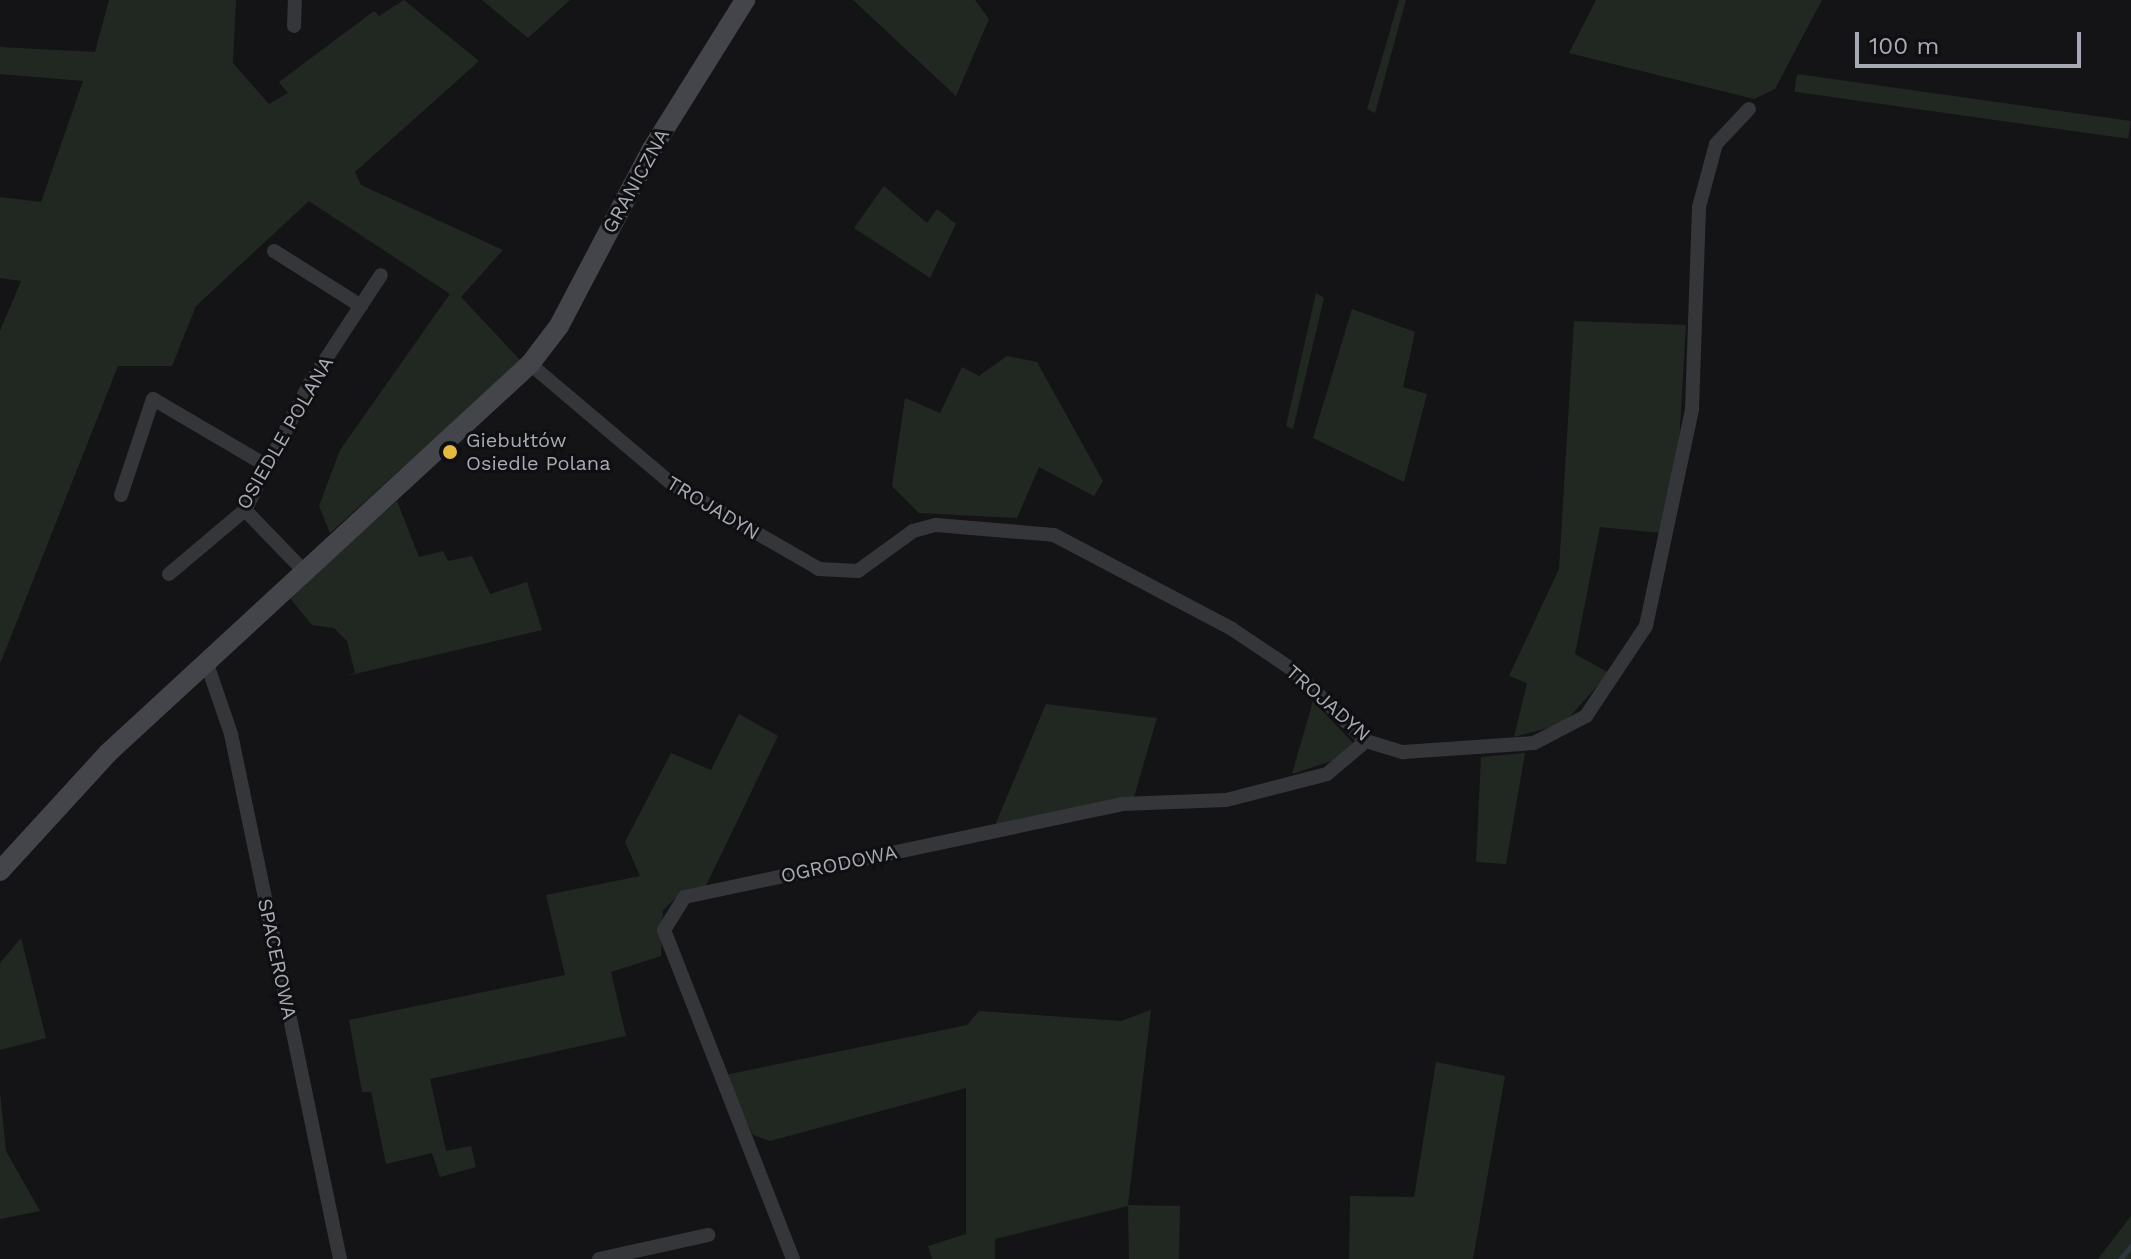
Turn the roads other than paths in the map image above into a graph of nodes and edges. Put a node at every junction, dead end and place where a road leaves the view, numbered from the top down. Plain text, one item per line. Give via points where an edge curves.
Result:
1 (295, 0) edge
2 (745, 0) edge
3 (294, 26) dead end
4 (1749, 109) dead end
5 (274, 251) dead end
6 (381, 275) dead end
7 (361, 306) junction
8 (530, 364) junction
9 (267, 466) junction
10 (121, 495) dead end
11 (245, 510) junction
12 (304, 571) junction
13 (169, 574) dead end
14 (206, 661) junction
15 (1366, 741) junction
16 (0, 871) edge
17 (708, 1235) dead end
18 (340, 1259) edge
19 (599, 1259) edge
20 (793, 1259) edge

1 - 3 street
2 - 8 street, GRANICZNA via 652,149 559,326
4 - 15 street, TROJADYN via 1716,144 1699,207 1692,409 1646,626 1626,663 1586,716 1545,740 1403,752
5 - 7 street
6 - 7 street, OSIEDLE POLANA
7 - 9 street, OSIEDLE POLANA via 310,383
8 - 12 street, GRANICZNA
8 - 15 street, TROJADYN via 672,484 819,569 858,571 913,531 936,525 1054,535 1232,629 1293,670
9 - 10 street via 153,399
9 - 11 street, OSIEDLE POLANA
11 - 12 street
11 - 13 street, OSIEDLE POLANA
12 - 14 street, GRANICZNA
14 - 16 street, GRANICZNA via 87,773
14 - 18 street, SPACEROWA via 231,734
15 - 20 street, OGRODOWA via 1327,774 1226,800 1122,804 685,897 664,930
17 - 19 street

